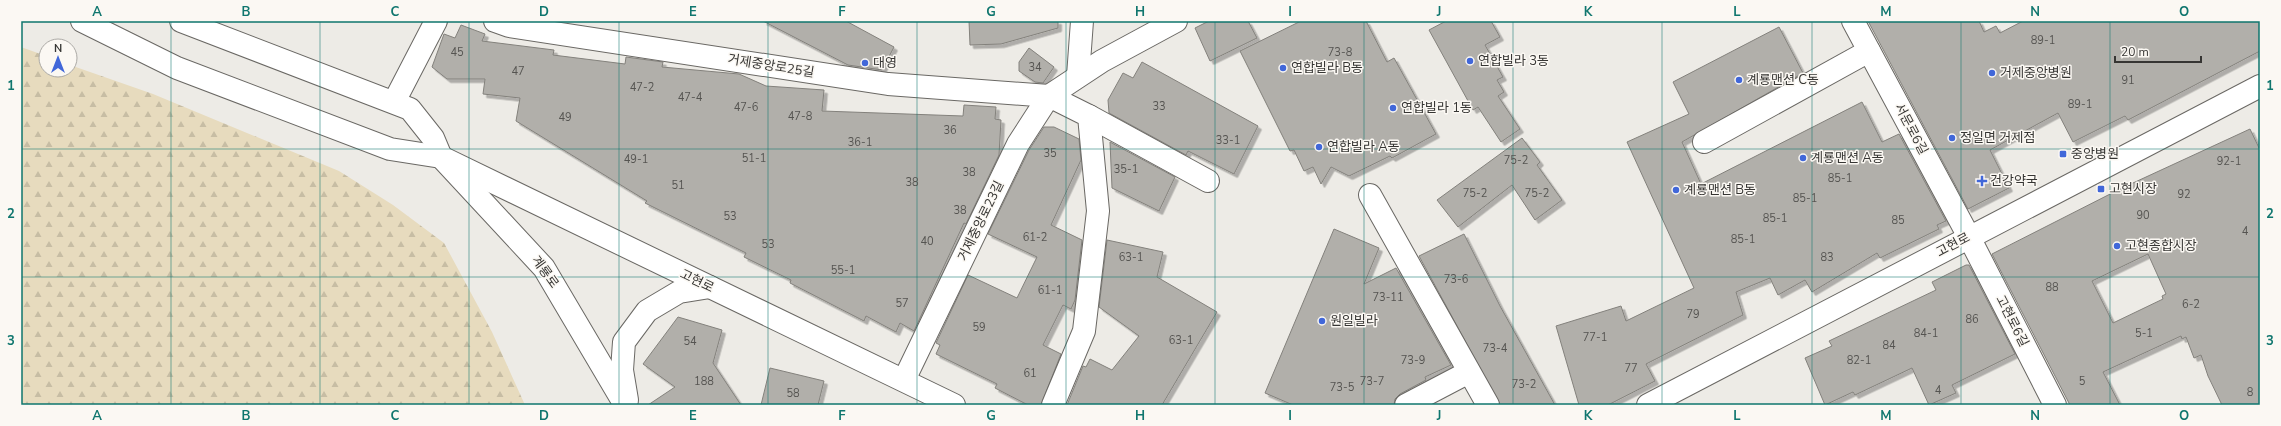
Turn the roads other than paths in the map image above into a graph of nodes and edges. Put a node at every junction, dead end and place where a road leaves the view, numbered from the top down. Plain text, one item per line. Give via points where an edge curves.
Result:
1 (82, 21) edge
2 (181, 21) edge
3 (436, 21) edge
4 (495, 21) edge
5 (1082, 21) edge
6 (1176, 21) edge
7 (1853, 21) edge
8 (1869, 51) junction
9 (1078, 76) junction
10 (2260, 86) edge
11 (1049, 96) junction
12 (394, 102) junction
13 (1089, 116) junction
14 (1704, 142) dead end
15 (441, 157) junction
16 (1208, 181) dead end
17 (1370, 196) dead end
18 (1969, 236) junction
19 (710, 287) junction
20 (1469, 372) junction
21 (904, 380) junction
22 (626, 405) edge
23 (954, 405) edge
24 (1053, 405) edge
25 (1406, 405) edge
26 (1488, 405) edge
27 (1648, 405) edge
28 (2055, 405) edge

1 - 15 street, 고현로 via 191,74 390,149
2 - 12 street
3 - 12 street
4 - 11 street, 거제중앙로25길 via 509,26 888,84
5 - 9 street
6 - 9 street, 거제중앙로23길
7 - 8 street, 서문로6길
8 - 14 street
8 - 18 street, 서문로6길
9 - 11 street, 거제중앙로23길
10 - 18 street, 고현로
11 - 13 street
11 - 21 street, 거제중앙로23길 via 1018,144
12 - 15 street via 410,109 433,138
13 - 16 street
13 - 24 street via 1098,211 1084,331
15 - 19 street, 고현로
15 - 22 street, 계룡로 via 544,268
17 - 20 street
18 - 27 street, 고현로
18 - 28 street, 고현로6길
19 - 21 street, 고현로
19 - 22 street via 679,292 647,311 624,342 622,370
20 - 25 street
20 - 26 street
21 - 23 street, 고현로

